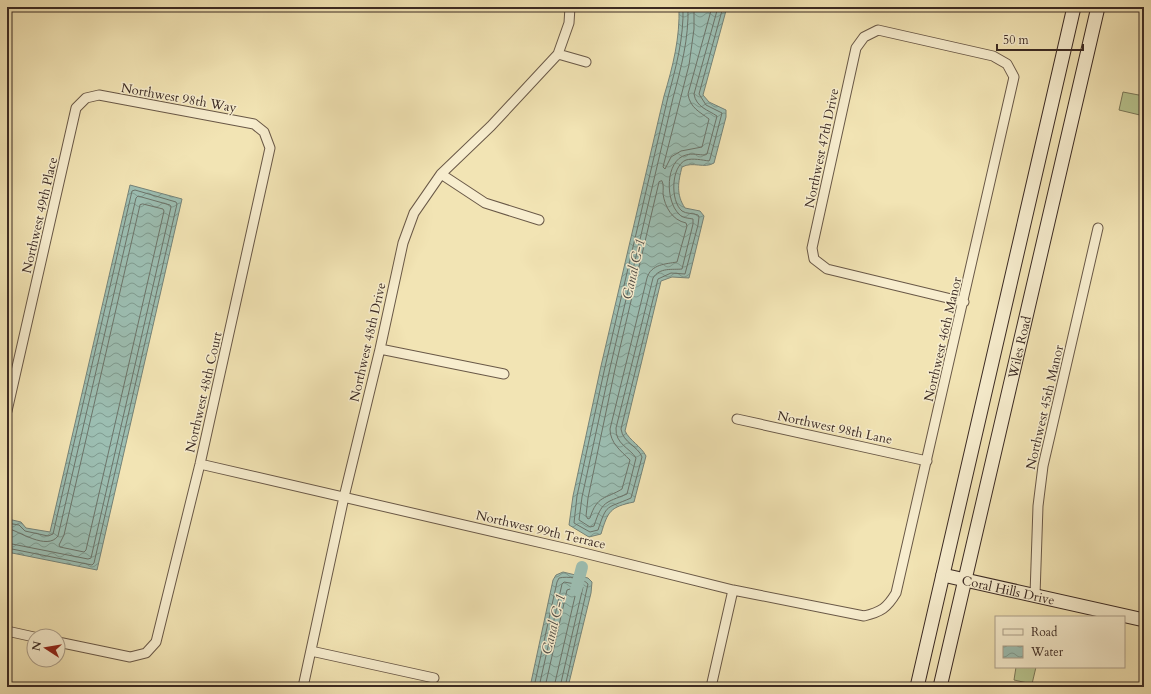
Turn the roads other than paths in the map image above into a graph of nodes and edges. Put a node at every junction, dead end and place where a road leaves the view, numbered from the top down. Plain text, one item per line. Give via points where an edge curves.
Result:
1 (570, 7) edge
2 (1074, 7) edge
3 (1098, 7) edge
4 (558, 54) junction
5 (586, 62) dead end
6 (1007, 64) joint
7 (86, 98) joint
8 (264, 132) joint
9 (441, 174) junction
10 (539, 220) dead end
11 (1098, 228) dead end
12 (1015, 263) junction
13 (1037, 269) junction
14 (964, 302) junction
15 (380, 349) junction
16 (504, 374) dead end
17 (7, 411) edge
18 (737, 419) dead end
19 (927, 461) junction
20 (200, 464) junction
21 (344, 497) junction
22 (943, 575) junction
23 (965, 580) junction
24 (733, 590) junction
25 (1035, 595) junction
26 (877, 613) joint
27 (1144, 620) edge
28 (7, 631) edge
29 (26, 635) edge
30 (66, 644) edge
31 (311, 651) junction
32 (434, 678) dead end
33 (303, 687) edge
34 (711, 687) edge
35 (917, 687) edge
36 (940, 687) edge

1 - 4 street, Northwest 48th Drive via 569,23
2 - 12 main road, Wiles Road
3 - 13 main road, Wiles Road
4 - 5 street
4 - 9 street, Northwest 48th Drive
6 - 14 street, Northwest 46th Manor via 1014,77
6 - 14 street, Northwest 47th Drive via 993,56 878,30 864,36 856,48 812,248 814,259 827,269
7 - 8 street, Northwest 98th Way via 99,95 239,121 254,124
7 - 17 street, Northwest 49th Place via 76,108
8 - 20 street, Northwest 48th Court via 270,148
9 - 10 street via 485,203
9 - 15 street, Northwest 48th Drive via 414,213 403,243
11 - 25 street, Northwest 45th Manor via 1043,466 1038,506
12 - 13 main road
12 - 22 main road, Wiles Road
13 - 23 main road, Wiles Road
14 - 19 street, Northwest 46th Manor
15 - 16 street
15 - 21 street, Northwest 48th Drive
18 - 19 street, Northwest 98th Lane
19 - 26 street, Northwest 46th Manor via 896,593 889,605
20 - 21 street, Northwest 99th Terrace
20 - 30 street, Northwest 48th Court via 156,642 146,653 130,658
21 - 24 street, Northwest 99th Terrace
21 - 31 street, Northwest 48th Drive
22 - 23 main road, Coral Hills Drive
22 - 35 main road, Wiles Road
23 - 25 main road, Coral Hills Drive
23 - 36 main road, Wiles Road
24 - 26 street, Northwest 99th Terrace via 864,616
24 - 34 street
25 - 27 main road, Coral Hills Drive
28 - 29 street
31 - 32 street
31 - 33 street, Northwest 48th Drive

